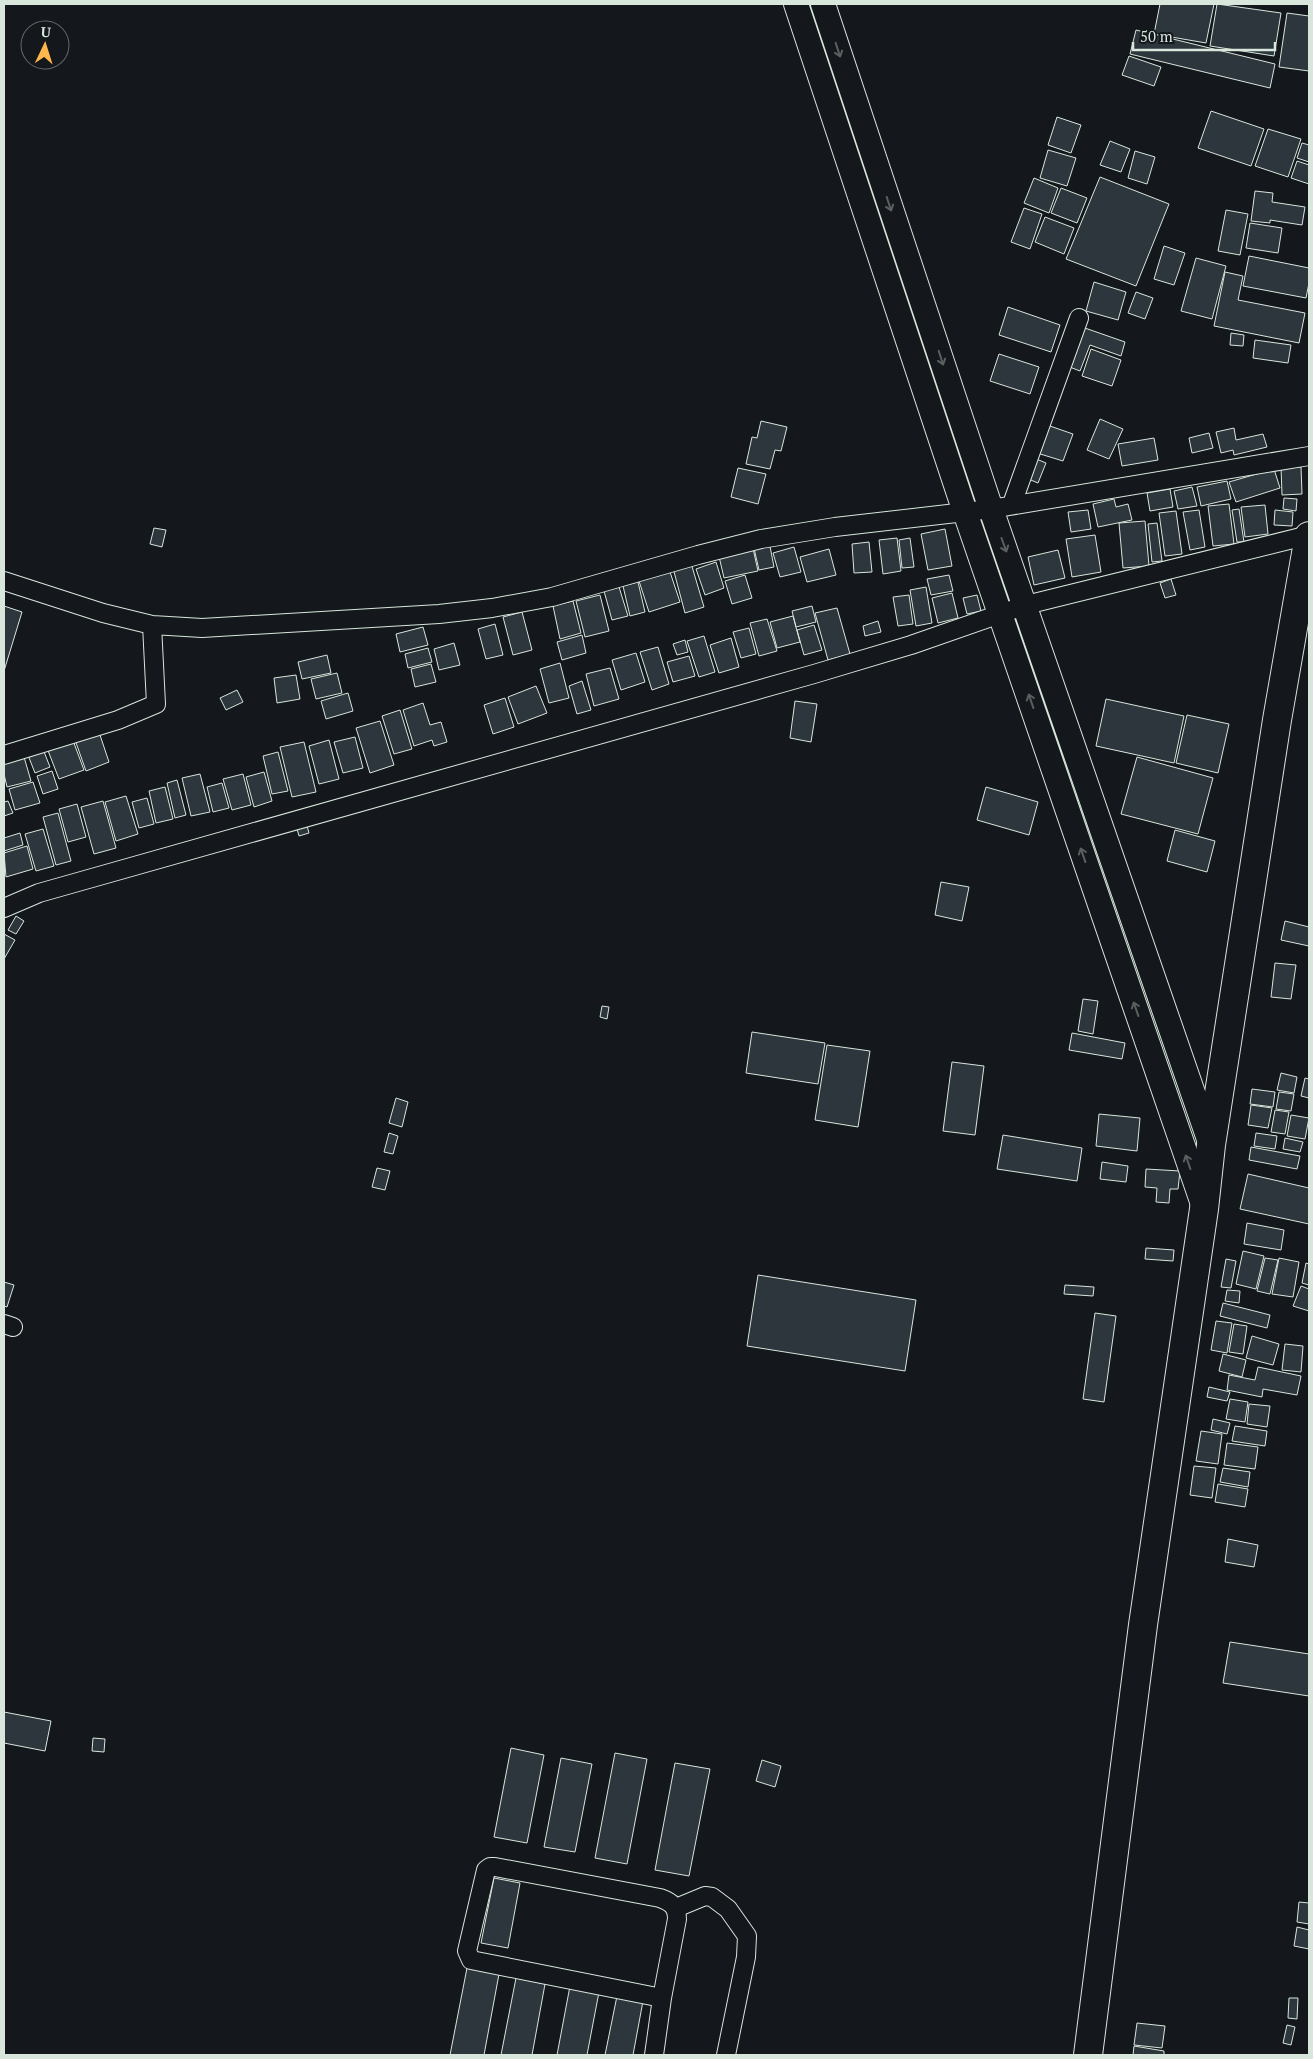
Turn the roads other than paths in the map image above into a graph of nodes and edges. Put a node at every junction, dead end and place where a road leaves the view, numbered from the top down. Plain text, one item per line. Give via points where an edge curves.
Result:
1 (796, 4) edge
2 (822, 4) edge
3 (1079, 318) dead end
4 (1309, 456) edge
5 (1002, 506) junction
6 (965, 512) junction
7 (1309, 535) edge
8 (4, 580) edge
9 (1026, 605) junction
10 (1001, 614) junction
11 (152, 625) junction
12 (4, 755) edge
13 (4, 908) edge
14 (1211, 1145) junction
15 (1204, 1208) junction
16 (676, 1908) junction
17 (662, 1998) junction
18 (654, 2055) edge
19 (726, 2055) edge
20 (1088, 2055) edge

1 - 6 street
2 -> 5 street
3 - 5 street
4 - 5 street
5 - 6 street
5 -> 9 street
6 - 10 street
6 - 11 street via 761,539 552,597 492,608 202,628
7 - 9 street
7 - 14 main road
8 - 11 street via 103,613
9 - 10 street
9 - 14 street
10 - 13 street via 814,674 39,893
15 -> 10 street
11 - 12 street via 156,704 118,720
14 - 15 main road
15 - 20 main road via 1143,1625
16 - 17 street via 677,1919
16 - 17 street via 660,1898 492,1866 484,1875 467,1951 474,1962
16 - 19 street via 705,1896 712,1897 728,1909 747,1936 746,1957
17 - 18 street

